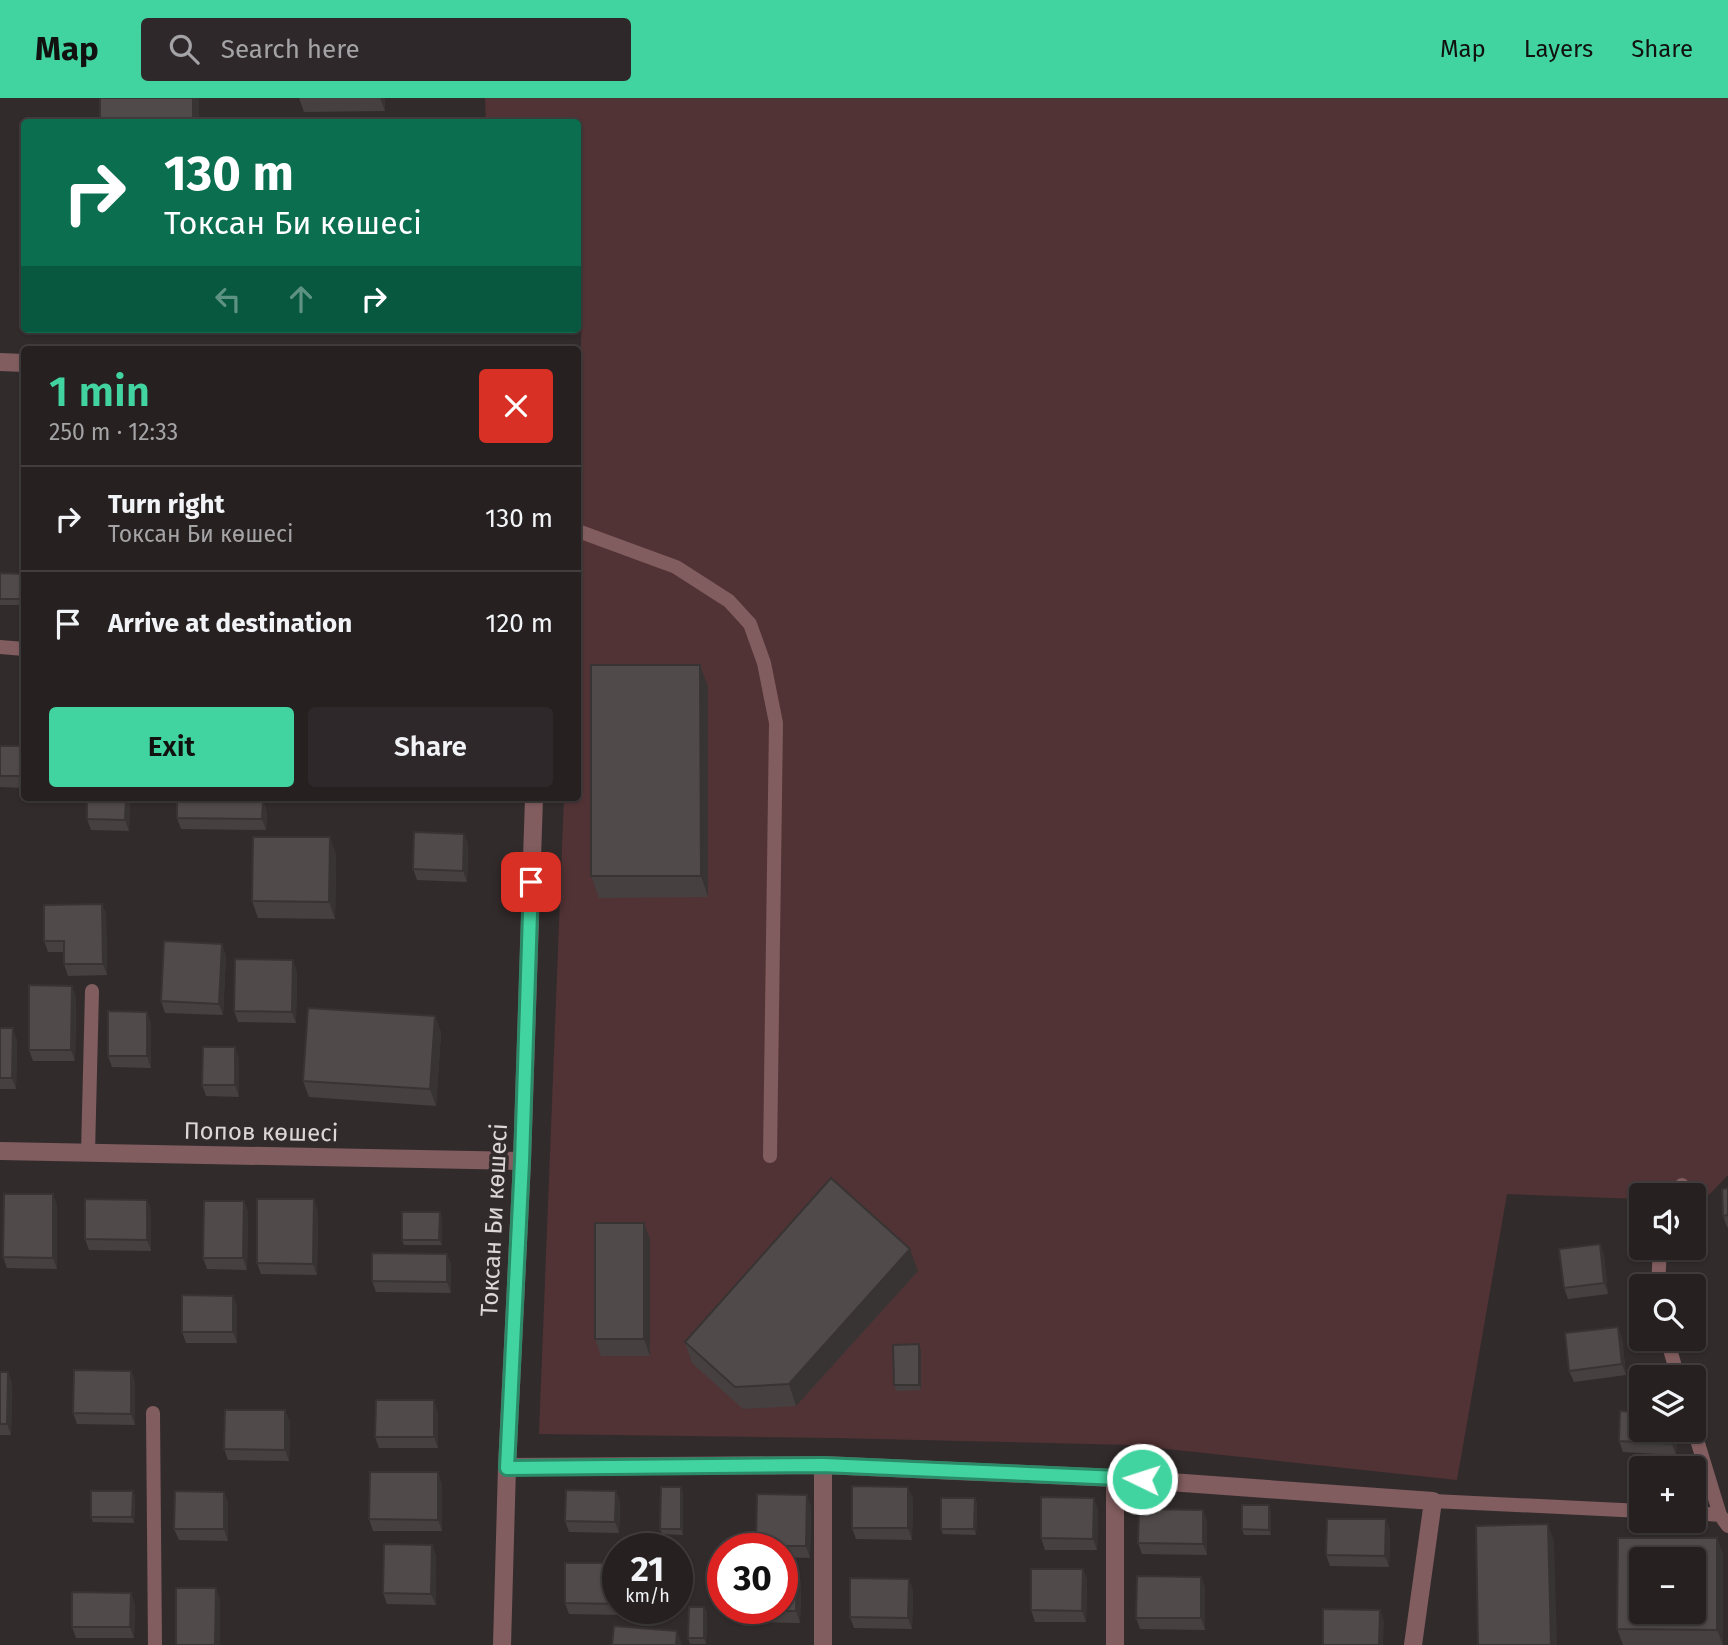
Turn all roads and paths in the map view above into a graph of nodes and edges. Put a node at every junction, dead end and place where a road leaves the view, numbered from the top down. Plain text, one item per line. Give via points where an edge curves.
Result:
1 (0, 362) edge
2 (21, 363) edge
3 (581, 532) edge
4 (0, 648) edge
5 (21, 649) edge
6 (534, 801) edge
7 (92, 990) dead end
8 (0, 1152) edge
9 (88, 1153) junction
10 (770, 1156) dead end
11 (522, 1161) junction
12 (153, 1413) dead end
13 (1698, 1442) edge
14 (823, 1465) junction
15 (507, 1468) junction
16 (1115, 1478) junction
17 (1433, 1500) junction
18 (1629, 1510) edge
19 (1706, 1516) edge
20 (1724, 1520) edge
21 (155, 1645) edge
22 (502, 1645) edge
23 (823, 1645) edge
24 (1115, 1645) edge
25 (1413, 1645) edge

1 - 2 street
3 - 10 lane via 676,567 729,601 750,624 764,663 776,723
4 - 5 lane
6 - 11 street, Токсан Би көшесі
7 - 9 lane
8 - 9 street, Попов көшесі
9 - 11 street, Попов көшесі
11 - 15 street, Токсан Би көшесі
12 - 21 lane
13 - 20 lane
14 - 15 street
14 - 16 street
14 - 23 street
15 - 22 street, Токсан Би көшесі
16 - 17 street
16 - 24 street
17 - 18 lane
17 - 25 street
19 - 20 lane

